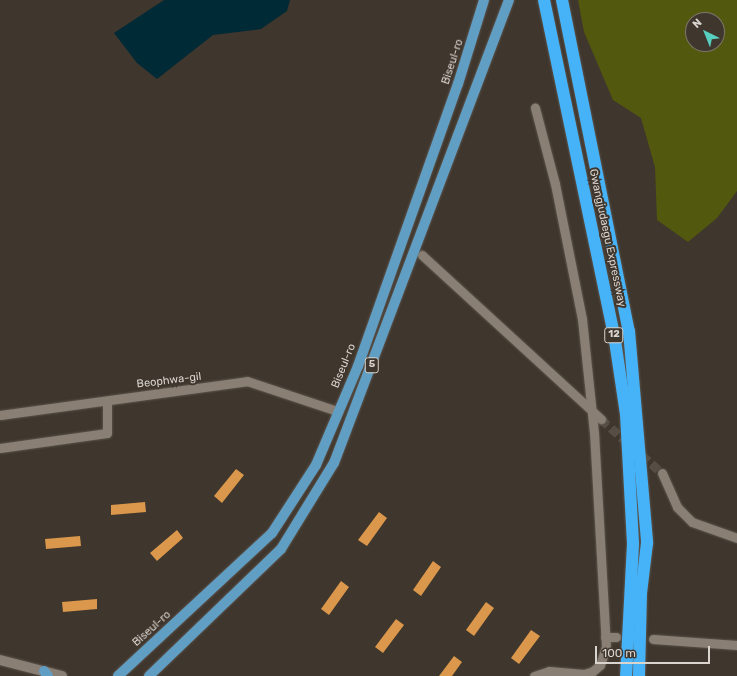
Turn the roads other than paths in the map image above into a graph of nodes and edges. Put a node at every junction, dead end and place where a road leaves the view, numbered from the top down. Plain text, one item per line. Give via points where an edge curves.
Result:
1 (484, 0) edge
2 (509, 0) edge
3 (544, 0) edge
4 (562, 0) edge
5 (535, 108) dead end
6 (422, 255) dead end
7 (107, 401) junction
8 (337, 411) junction
9 (592, 411) junction
10 (0, 415) edge
11 (601, 419) tunnel mouth
12 (0, 448) edge
13 (662, 474) tunnel mouth
14 (737, 538) edge
15 (605, 637) junction
16 (616, 637) dead end
17 (653, 639) dead end
18 (737, 645) edge
19 (0, 660) edge
20 (46, 674) edge
21 (62, 676) edge
22 (118, 676) edge
23 (149, 676) edge
24 (534, 676) edge
25 (626, 676) edge
26 (639, 676) edge

1 - 8 main road, Biseul-ro / 5 via 435,151 358,366
2 - 23 main road, 5 via 334,464 281,548
3 - 25 highway, Gwangjudaegu Expressway / 12 via 614,334 626,414 633,544
4 - 26 highway, Gwangjudaegu Expressway / 12 via 629,331 647,543 641,593
5 - 9 street via 555,184 582,319
6 - 9 street
7 - 8 street, Beophwa-gil via 247,381
7 - 10 street, Beophwa-gil
7 - 12 street via 108,434
8 - 22 main road, Biseul-ro / 5 via 316,465 272,534
9 - 11 street
9 - 15 street
13 - 14 street via 677,507 692,522
15 - 16 street
15 - 24 street via 600,665 593,671 584,674 549,671
17 - 18 street
19 - 20 street
20 - 21 street

